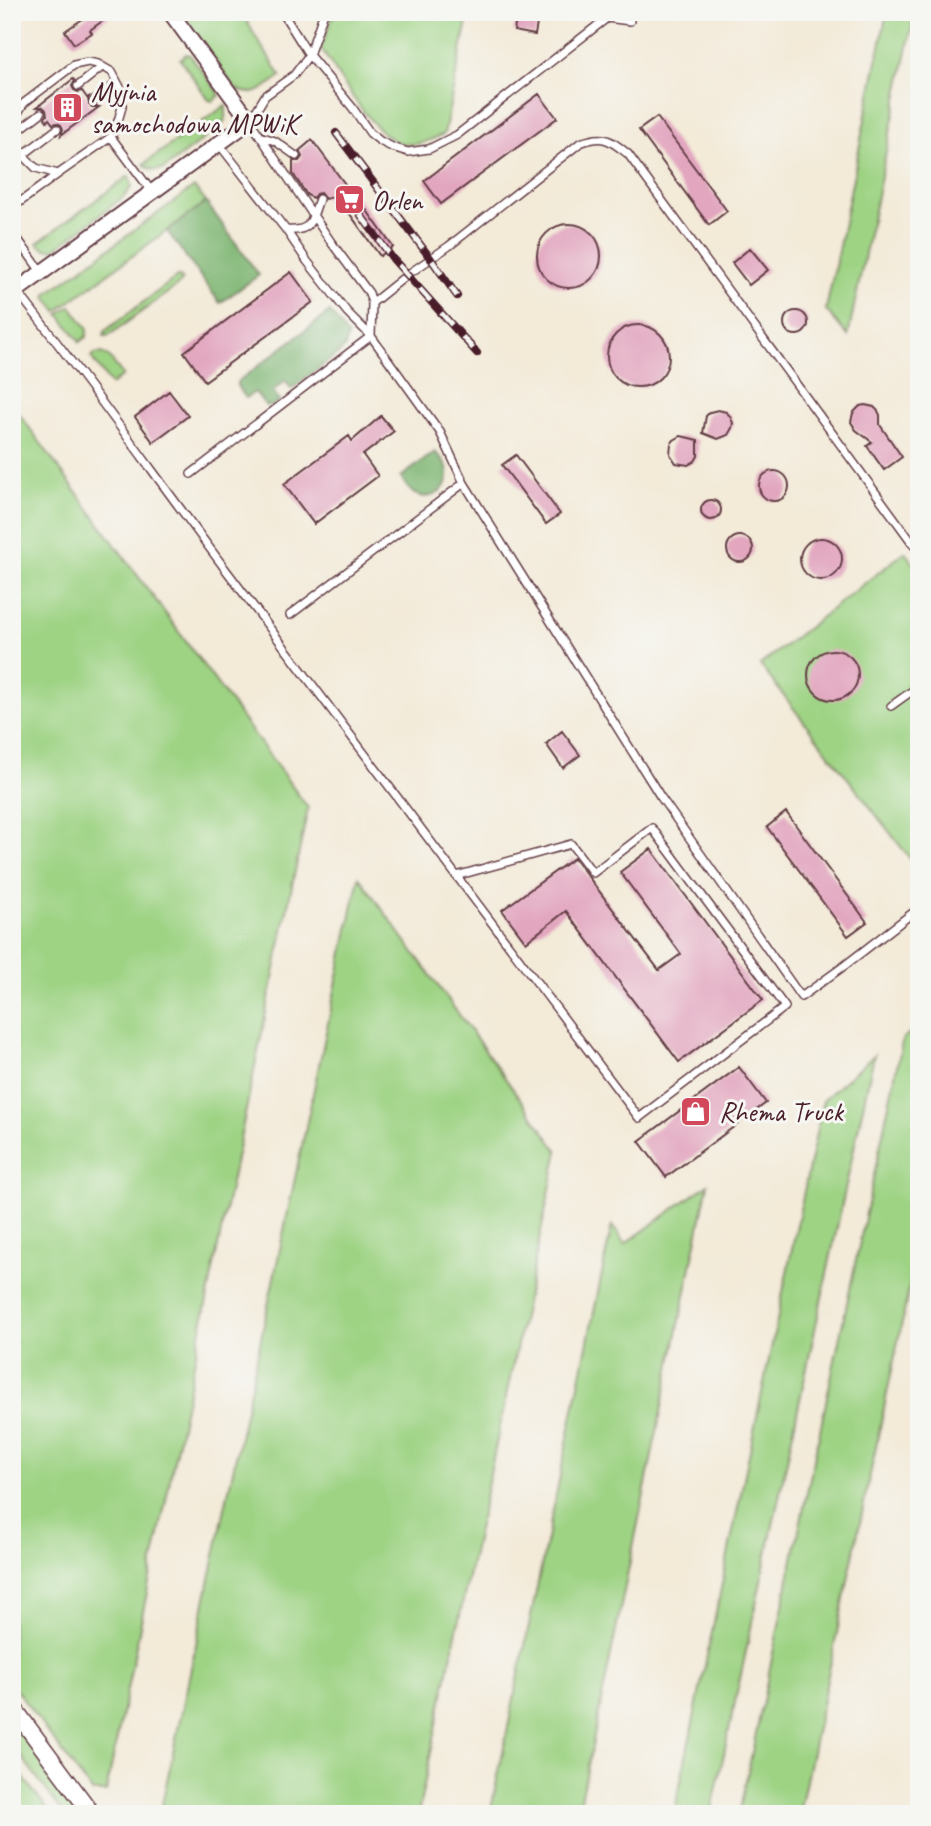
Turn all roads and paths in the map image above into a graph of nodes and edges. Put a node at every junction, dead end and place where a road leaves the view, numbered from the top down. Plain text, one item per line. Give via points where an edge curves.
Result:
1 (170, 12) edge
2 (324, 12) edge
3 (284, 15) dead end
4 (630, 21) dead end
5 (309, 55) junction
6 (102, 67) junction
7 (117, 83) junction
8 (78, 86) dead end
9 (94, 101) dead end
10 (41, 113) dead end
11 (250, 121) junction
12 (57, 129) dead end
13 (15, 132) junction
14 (260, 136) junction
15 (111, 137) junction
16 (219, 143) junction
17 (23, 155) junction
18 (296, 156) dead end
19 (58, 174) junction
20 (153, 192) junction
21 (319, 199) dead end
22 (12, 208) edge
23 (313, 215) junction
24 (286, 230) junction
25 (12, 231) edge
26 (42, 273) junction
27 (14, 293) edge
28 (372, 303) junction
29 (371, 336) junction
30 (191, 474) dead end
31 (464, 482) junction
32 (919, 552) edge
33 (290, 615) dead end
34 (919, 686) edge
35 (891, 706) dead end
36 (456, 876) junction
37 (919, 908) edge
38 (12, 1706) edge
39 (92, 1814) edge

1 - 11 street
2 - 5 lane
3 - 5 lane
4 - 5 lane via 607,18 457,135 429,149 408,152 370,133
5 - 11 lane via 294,75 265,96
6 - 7 lane via 112,72
6 - 8 lane
6 - 13 lane via 88,62 74,65 24,103
7 - 9 lane
7 - 15 lane via 122,107
10 - 13 lane
11 - 14 lane
11 - 16 street
12 - 17 lane
13 - 17 lane
14 - 18 lane
14 - 23 lane
15 - 19 lane
15 - 20 lane
16 - 20 street
16 - 24 lane
17 - 19 lane via 36,168
19 - 22 lane
20 - 26 street
21 - 23 lane
23 - 24 lane via 300,231
23 - 28 lane
24 - 29 lane via 347,312
25 - 26 lane
26 - 27 street
27 - 36 lane via 71,361
28 - 29 lane
28 - 32 lane via 580,143 605,138 628,154
29 - 30 lane
29 - 31 lane via 440,432
31 - 33 lane
31 - 37 lane via 660,796 800,997
34 - 35 lane
36 - 36 lane via 639,1118 785,1007 652,828 593,873 570,844
38 - 39 street

